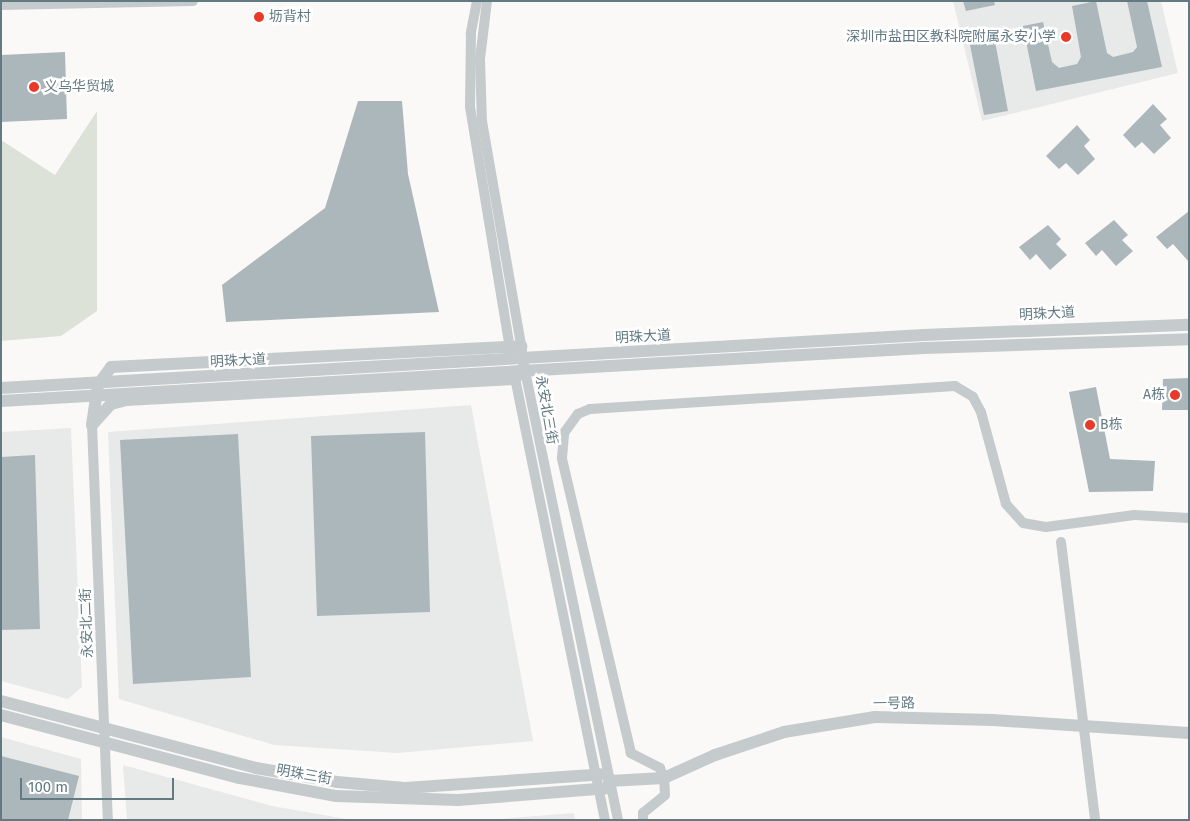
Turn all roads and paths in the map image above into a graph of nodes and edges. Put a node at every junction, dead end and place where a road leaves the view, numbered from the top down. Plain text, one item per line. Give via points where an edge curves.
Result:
1 (193, 1) edge
2 (75, 2) edge
3 (481, 2) edge
4 (1, 5) edge
5 (1189, 325) edge
6 (1189, 339) edge
7 (516, 346) junction
8 (524, 367) junction
9 (515, 379) junction
10 (1, 388) edge
11 (1, 401) edge
12 (92, 425) junction
13 (1189, 518) edge
14 (1061, 542) dead end
15 (1, 701) edge
16 (1, 714) edge
17 (1083, 726) junction
18 (106, 730) junction
19 (1189, 733) edge
20 (105, 745) junction
21 (594, 777) junction
22 (664, 778) junction
23 (606, 784) junction
24 (108, 820) edge
25 (605, 820) edge
26 (618, 820) edge
27 (644, 820) edge
28 (1095, 820) edge

1 - 2 street
2 - 4 street
3 - 7 street, 永安北三街 via 483,134
5 - 10 street, 明珠大道, bridge via 923,334
6 - 11 street, 明珠大道, bridge via 924,348
7 - 8 street, 永安北三街
7 - 9 street, 永安北三街
7 - 12 street, 明珠大道 via 111,367 98,385
8 - 9 street
8 - 23 street, 永安北三街
9 - 12 street via 126,400 111,404
9 - 21 street, 永安北三街
12 - 18 street, 永安北二街
13 - 22 street via 1134,516 1046,527 1023,523 1006,504 981,412 972,397 956,386 590,409 578,414 564,433 562,458 631,753 660,768
14 - 17 street
15 - 18 street, 明珠三街
16 - 20 street, 明珠三街
17 - 19 street, 一号路
17 - 22 street, 一号路 via 874,718 784,732 715,755
17 - 28 street
18 - 20 street, 永安北二街
18 - 21 street, 明珠三街 via 256,768 337,782 405,788
20 - 23 street, 明珠三街 via 240,778 336,796 458,800
20 - 24 street, 永安北二街
21 - 23 street, 明珠三街
22 - 23 street, 一号路
22 - 27 street via 665,795 643,813
23 - 25 street, 永安北三街
23 - 26 street, 永安北三街

